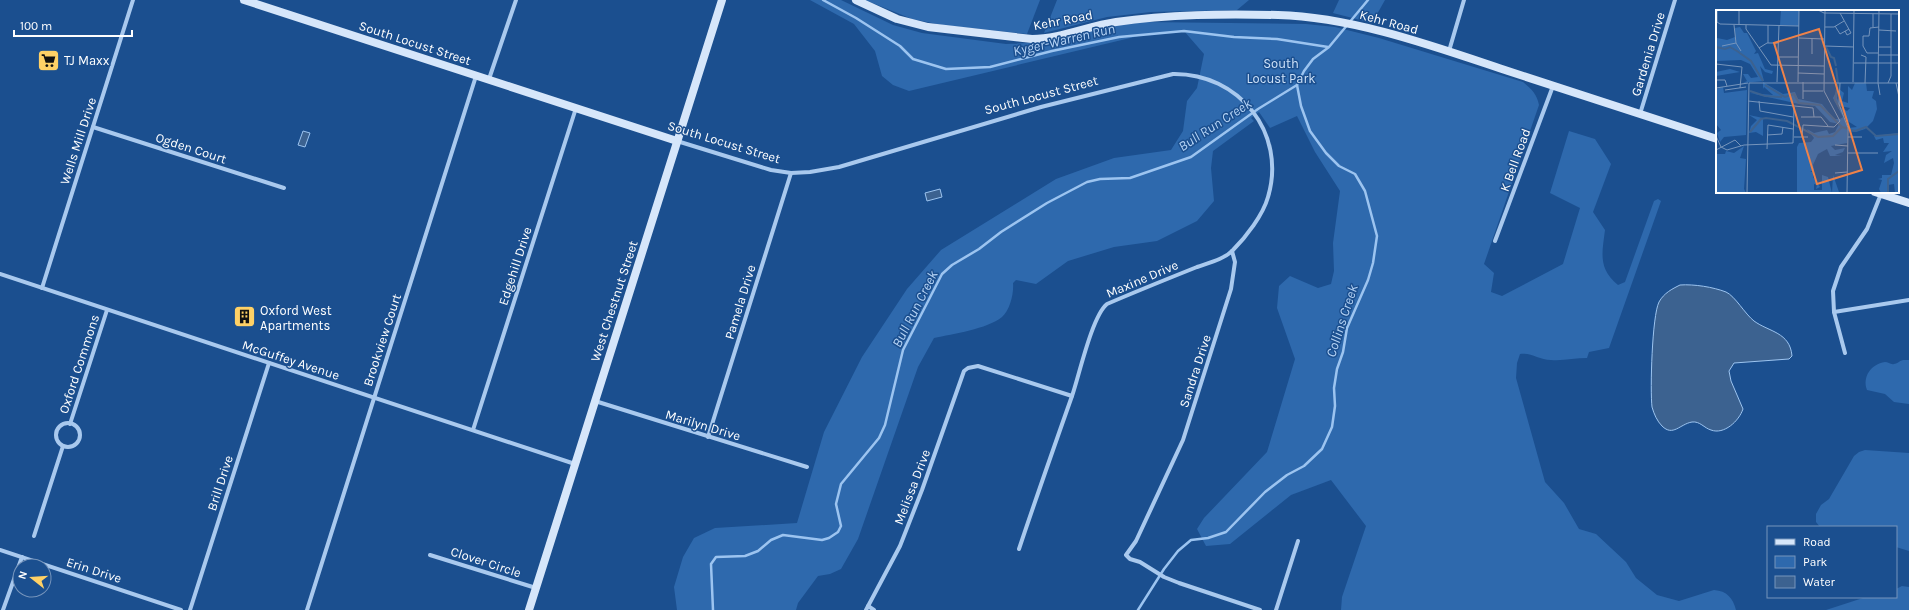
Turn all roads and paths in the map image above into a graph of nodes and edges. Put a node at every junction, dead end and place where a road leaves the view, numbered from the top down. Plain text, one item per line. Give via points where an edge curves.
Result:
1 (133, 0) edge
2 (244, 0) edge
3 (516, 0) edge
4 (722, 0) edge
5 (856, 0) edge
6 (1464, 0) edge
7 (1674, 0) edge
8 (1448, 52) junction
9 (476, 76) junction
10 (489, 80) junction
11 (1553, 85) junction
12 (576, 108) junction
13 (1640, 114) junction
14 (93, 127) junction
15 (1716, 139) edge
16 (677, 141) junction
17 (791, 174) junction
18 (284, 188) dead end
19 (1878, 193) edge
20 (1909, 203) edge
21 (1495, 241) dead end
22 (1232, 251) junction
23 (0, 274) edge
24 (42, 288) junction
25 (1909, 300) edge
26 (107, 310) junction
27 (1834, 312) junction
28 (1845, 353) dead end
29 (269, 363) junction
30 (1072, 396) junction
31 (374, 398) junction
32 (595, 401) junction
33 (70, 424) junction
34 (473, 430) junction
35 (708, 437) junction
36 (63, 446) junction
37 (575, 464) junction
38 (807, 467) dead end
39 (34, 536) dead end
40 (1298, 542) dead end
41 (1019, 548) dead end
42 (0, 550) edge
43 (430, 555) dead end
44 (22, 557) junction
45 (536, 588) junction
46 (867, 608) edge
47 (3, 610) edge
48 (181, 610) edge
49 (190, 610) edge
50 (307, 610) edge
51 (529, 610) edge
52 (874, 610) edge
53 (1260, 610) edge
54 (1276, 610) edge

1 - 14 street, Wells Mill Drive
2 - 9 street, South Locust Street
3 - 10 street
4 - 16 street, West Chestnut Street
5 - 8 street, Kehr Road via 897,19 928,27 1032,39 1146,17 1279,15 1332,20
6 - 8 street
7 - 13 street, Gardenia Drive
8 - 11 street, Kehr Road
9 - 10 street, South Locust Street
9 - 31 street, Brookview Court
10 - 12 street, South Locust Street
11 - 13 street, Kehr Road
11 - 21 street, K Bell Road
12 - 16 street, South Locust Street
12 - 34 street, Edgehill Drive
13 - 15 street, Kehr Road
14 - 18 street, Ogden Court
14 - 24 street, Wells Mill Drive
16 - 17 street, South Locust Street
16 - 32 street, West Chestnut Street
17 - 22 street, South Locust Street via 839,167 1012,115 1145,80 1173,74 1193,75 1230,90 1249,107 1264,129 1271,151 1270,187 1264,207
17 - 35 street, Pamela Drive
19 - 20 street
19 - 27 street via 1867,229 1841,267 1833,291
22 - 30 street, Maxine Drive via 1103,307 1096,319
22 - 53 street, Sandra Drive via 1235,262 1231,289 1183,440 1136,541 1126,553 1127,557 1164,577
23 - 24 street, McGuffey Avenue
24 - 26 street, McGuffey Avenue
25 - 27 street
26 - 29 street, McGuffey Avenue
26 - 33 street, Oxford Commons
27 - 28 street
29 - 31 street, McGuffey Avenue
29 - 49 street, Brill Drive
30 - 41 street, Maxine Drive
30 - 46 street, Melissa Drive via 978,366 968,368 962,376 900,546
31 - 34 street, McGuffey Avenue
31 - 50 street, Brookview Court
32 - 35 street, Marilyn Drive
32 - 37 street, West Chestnut Street
33 - 36 street, Oxford Commons via 60,426 56,433 57,441
33 - 36 street, Oxford Commons via 78,429 79,440 73,446
34 - 37 street, McGuffey Avenue
35 - 38 street, Marilyn Drive
36 - 39 street
37 - 45 street, West Chestnut Street
40 - 54 street
42 - 44 street, Erin Drive
43 - 45 street, Clover Circle
44 - 47 street
44 - 48 street, Erin Drive
45 - 51 street, West Chestnut Street
46 - 52 street

